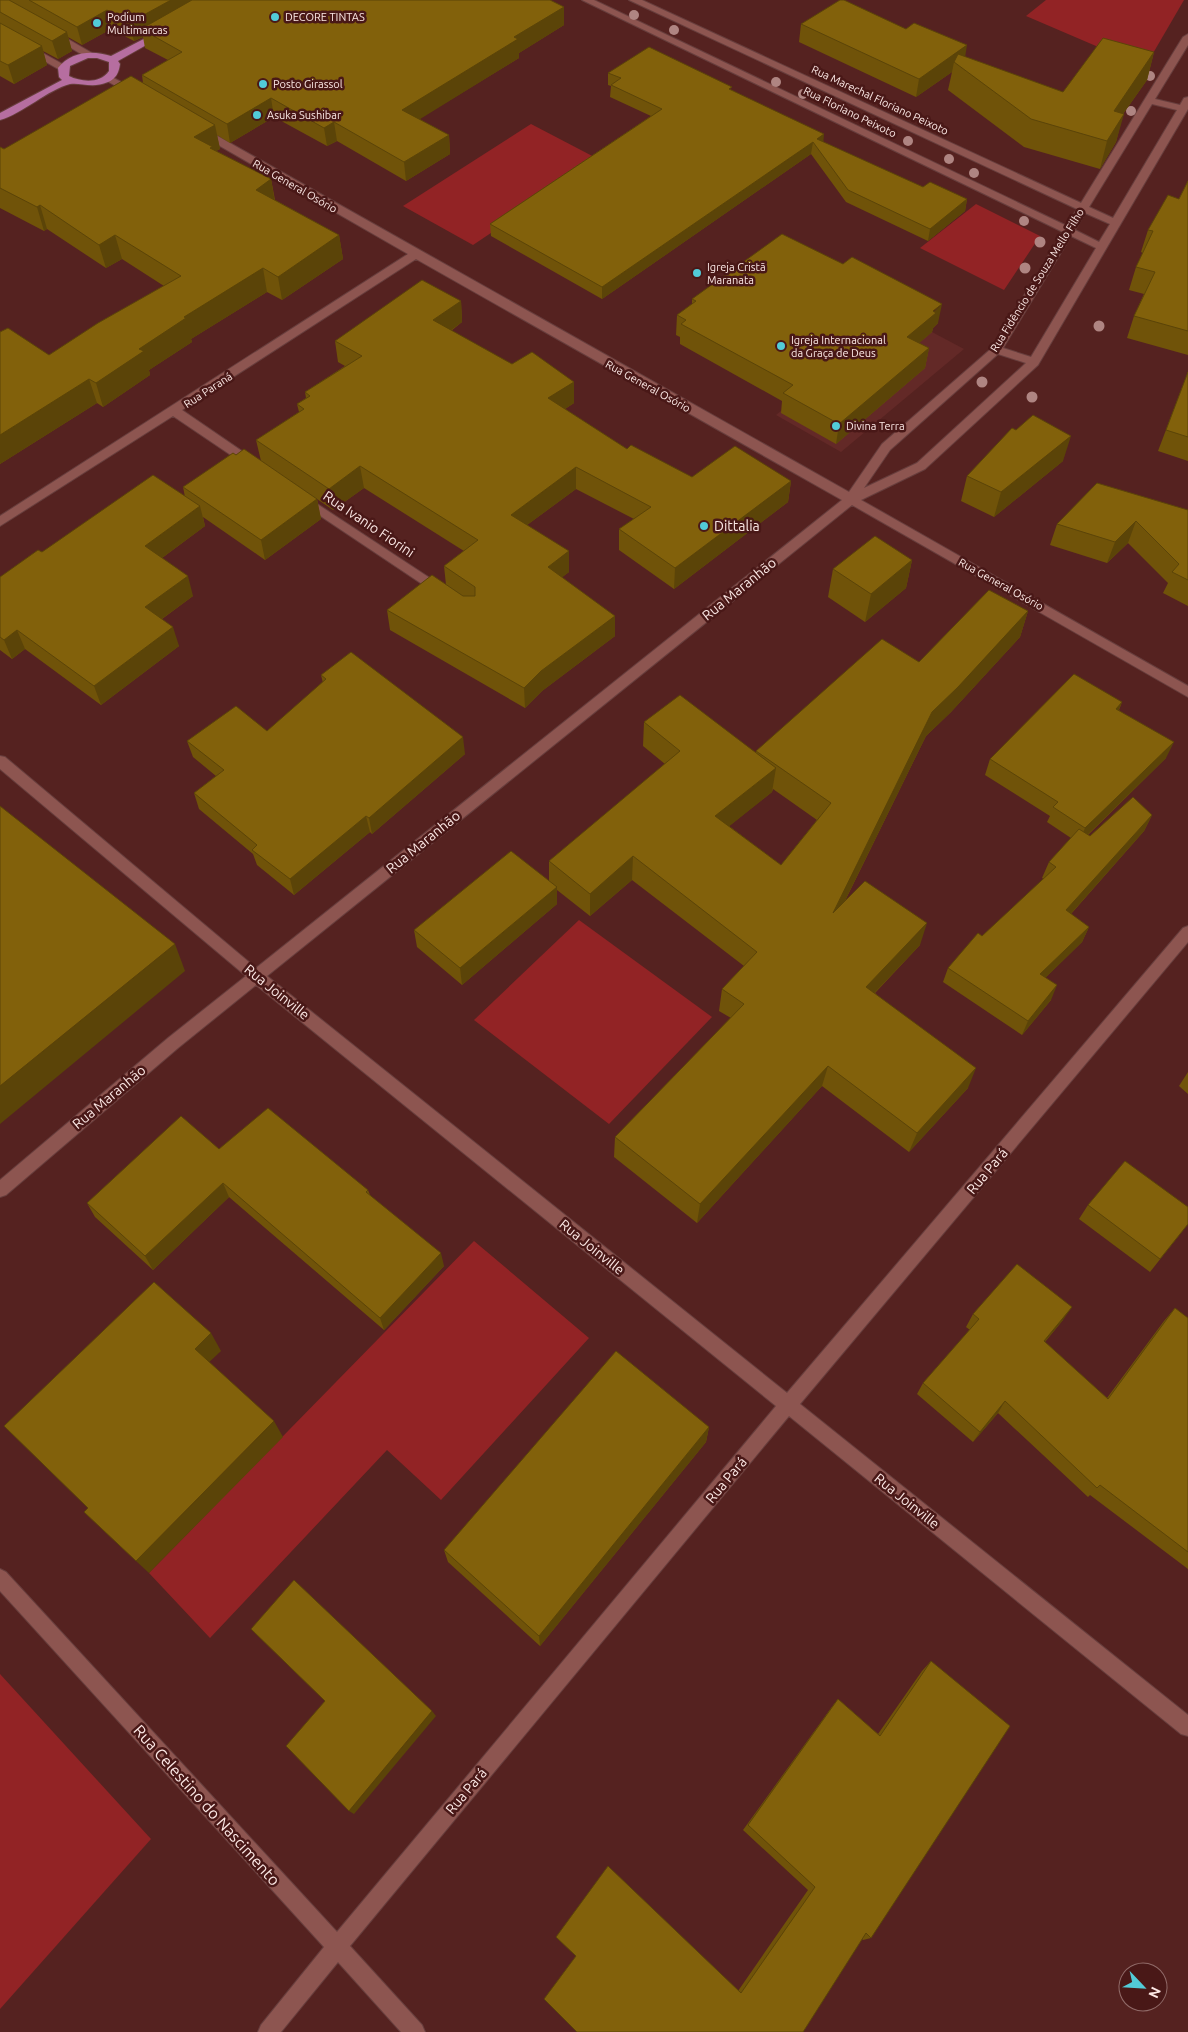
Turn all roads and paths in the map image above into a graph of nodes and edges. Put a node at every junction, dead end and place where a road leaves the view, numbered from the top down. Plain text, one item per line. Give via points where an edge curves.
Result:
1 (586, 0) edge
2 (634, 0) edge
3 (170, 28) edge
4 (48, 31) edge
5 (0, 32) edge
6 (1188, 36) edge
7 (728, 44) junction
8 (1185, 48) edge
9 (89, 55) junction
10 (708, 58) junction
11 (112, 60) junction
12 (63, 68) junction
13 (108, 78) junction
14 (68, 81) junction
15 (1149, 100) junction
16 (149, 101) edge
17 (1186, 105) edge
18 (0, 117) edge
19 (866, 121) junction
20 (192, 126) edge
21 (1083, 207) junction
22 (1116, 222) junction
23 (1069, 231) junction
24 (1102, 247) junction
25 (414, 255) junction
26 (996, 350) junction
27 (1034, 362) junction
28 (174, 411) junction
29 (265, 473) edge
30 (290, 489) edge
31 (850, 500) junction
32 (0, 522) edge
33 (455, 600) edge
34 (1188, 692) edge
35 (0, 761) edge
36 (1188, 932) edge
37 (256, 976) junction
38 (0, 1190) edge
39 (788, 1406) junction
40 (0, 1578) edge
41 (1188, 1727) edge
42 (336, 1947) junction
43 (268, 2032) edge
44 (415, 2032) edge

1 - 10 street, Rua Floriano Peixoto
2 - 7 street, Rua Marechal Floriano Peixoto
3 - 11 main road
4 - 9 street
5 - 12 street
6 - 8 street, Rua Fidêncio de Souza Mello Filho
7 - 10 street
7 - 19 street, Rua Marechal Floriano Peixoto
8 - 15 street, Rua Fidêncio de Souza Mello Filho
9 - 11 main road
9 - 12 main road via 72,59
10 - 19 street, Rua Floriano Peixoto
11 - 13 main road via 115,68
12 - 14 main road via 62,73
13 - 14 main road via 84,84
13 - 16 street
14 - 18 main road
15 - 17 street
15 - 21 street, Rua Fidêncio de Souza Mello Filho
17 - 22 street
19 - 21 street, Rua Marechal Floriano Peixoto
19 - 23 street, Rua Floriano Peixoto
20 - 25 street, Rua General Osório
21 - 22 street, Rua Marechal Floriano Peixoto
21 - 23 street, Rua Fidêncio de Souza Mello Filho
22 - 24 street
23 - 24 street, Rua Floriano Peixoto
23 - 26 street, Rua Fidêncio de Souza Mello Filho
24 - 27 street
25 - 28 street, Rua Paraná
25 - 31 street, Rua General Osório
26 - 27 street
26 - 31 street, Rua Fidêncio de Souza Mello Filho via 886,447
27 - 31 street via 921,466
28 - 29 street
28 - 32 street, Rua Paraná
30 - 33 street, Rua Ivanio Fiorini
31 - 34 street, Rua General Osório via 1033,601
31 - 37 street, Rua Maranhão
35 - 37 street, Rua Joinville
36 - 39 street, Rua Pará
37 - 38 street, Rua Maranhão
37 - 39 street, Rua Joinville
39 - 41 street, Rua Joinville
39 - 42 street, Rua Pará
40 - 42 street, Rua Celestino do Nascimento
42 - 43 street, Rua Pará
42 - 44 street, Rua Celestino do Nascimento

